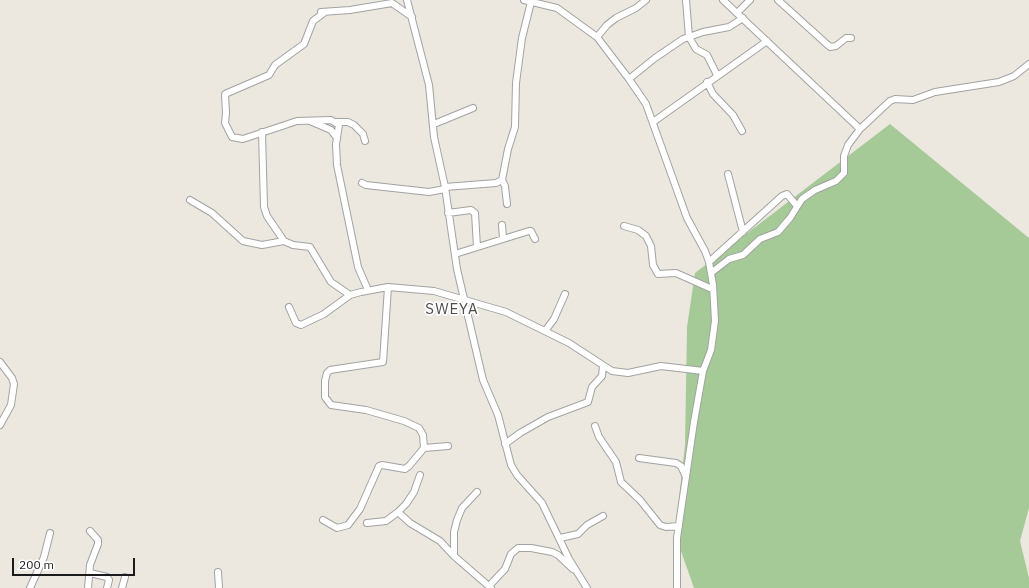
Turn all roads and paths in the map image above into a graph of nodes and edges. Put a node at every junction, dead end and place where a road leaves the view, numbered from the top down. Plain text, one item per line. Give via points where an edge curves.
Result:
1 (407, 0) edge
2 (524, 0) edge
3 (646, 0) edge
4 (686, 0) edge
5 (723, 0) edge
6 (750, 0) edge
7 (778, 0) edge
8 (392, 2) edge
9 (535, 2) edge
10 (737, 13) junction
11 (412, 17) junction
12 (743, 18) junction
13 (597, 37) junction
14 (689, 37) junction
15 (851, 38) dead end
16 (767, 41) junction
17 (1029, 64) edge
18 (717, 76) junction
19 (629, 79) junction
20 (707, 82) junction
21 (473, 108) dead end
22 (308, 119) junction
23 (337, 122) junction
24 (653, 122) junction
25 (434, 124) junction
26 (860, 129) junction
27 (742, 131) dead end
28 (262, 132) junction
29 (337, 138) junction
30 (366, 141) dead end
31 (728, 174) dead end
32 (502, 180) junction
33 (362, 183) dead end
34 (445, 188) junction
35 (190, 200) dead end
36 (507, 204) dead end
37 (797, 206) junction
38 (448, 213) junction
39 (502, 226) dead end
40 (624, 226) dead end
41 (742, 232) junction
42 (503, 238) junction
43 (535, 239) dead end
44 (284, 241) junction
45 (477, 247) junction
46 (455, 254) junction
47 (709, 262) junction
48 (711, 273) junction
49 (388, 287) junction
50 (712, 289) junction
51 (368, 290) junction
52 (565, 294) dead end
53 (350, 296) junction
54 (464, 299) junction
55 (289, 307) dead end
56 (545, 331) junction
57 (0, 362) edge
58 (603, 366) junction
59 (703, 371) junction
60 (0, 425) edge
61 (595, 426) dead end
62 (505, 444) junction
63 (448, 446) dead end
64 (424, 448) junction
65 (639, 458) dead end
66 (420, 475) dead end
67 (686, 479) junction
68 (477, 492) dead end
69 (398, 512) junction
70 (603, 516) dead end
71 (323, 520) dead end
72 (367, 523) dead end
73 (679, 526) junction
74 (90, 531) dead end
75 (50, 533) dead end
76 (560, 538) junction
77 (454, 556) junction
78 (576, 571) junction
79 (218, 572) dead end
80 (90, 573) junction
81 (125, 577) dead end
82 (490, 587) edge
83 (30, 588) edge
84 (88, 588) edge
85 (107, 588) edge
86 (122, 588) edge
87 (219, 588) edge
88 (587, 588) edge
89 (677, 588) edge

1 - 11 street
2 - 9 street
3 - 13 street via 616,18
4 - 14 street
5 - 10 street
6 - 10 street
7 - 15 street via 830,47
8 - 11 street
8 - 28 street via 323,12 313,21 304,44 275,65 269,75 225,94 225,123 232,137 243,139
9 - 13 street via 556,8
9 - 32 street via 522,38 516,83 515,127
10 - 12 street
11 - 25 street via 429,85
12 - 14 street via 729,27
12 - 16 street
13 - 19 street
14 - 18 street via 696,48 707,55
14 - 19 street via 674,44
16 - 18 street
16 - 26 street
17 - 26 street via 1014,76 999,82 935,92 913,100 895,99
18 - 20 street
19 - 24 street via 646,104
20 - 24 street
20 - 27 street via 713,94 733,115
21 - 25 street
22 - 23 street
22 - 28 street
22 - 29 street via 331,130
23 - 29 street
23 - 30 street via 354,125
24 - 47 street via 687,218
25 - 34 street
26 - 37 street via 845,150 844,173 836,181 808,195
28 - 44 street via 264,207
29 - 51 street via 337,164 356,258
31 - 41 street
32 - 34 street via 496,183
32 - 36 street
33 - 34 street via 429,192
34 - 38 street
35 - 44 street via 212,214 243,241 262,245
37 - 41 street via 785,194
37 - 48 street via 778,232 760,239 743,255 728,259
38 - 45 street via 470,210 476,213
38 - 46 street
39 - 42 street
40 - 50 street via 638,230 646,236 651,246 653,265 658,274 676,273
41 - 47 street
42 - 43 street via 531,231
42 - 45 street
44 - 53 street via 310,247 331,282
45 - 46 street
46 - 54 street
47 - 48 street
48 - 50 street
49 - 51 street
49 - 54 street via 434,291
49 - 64 street via 383,362 330,370 325,381 325,397 331,405 366,410 419,428 423,435
50 - 59 street via 715,321 711,350
51 - 53 street
52 - 56 street via 554,319
53 - 55 street via 324,314 301,325 296,323
54 - 56 street via 506,312
54 - 62 street via 483,380 498,416
56 - 58 street
57 - 60 street via 14,384 11,405
58 - 59 street via 621,373 661,366
58 - 62 street via 602,376 592,387 588,402 548,417
59 - 67 street
61 - 73 street via 599,437 616,462 621,482 660,525 666,528
62 - 76 street via 513,469 542,503
63 - 64 street
64 - 71 street via 405,468 378,466 360,509 348,525 337,528
65 - 67 street via 676,462 681,466
66 - 69 street via 414,492
67 - 73 street
68 - 77 street via 462,508 457,520
69 - 72 street via 386,521
69 - 77 street via 440,541
70 - 76 street via 587,525 578,534
73 - 89 street via 676,546
74 - 80 street via 95,535 98,544 90,565
75 - 83 street via 44,557
76 - 78 street
77 - 82 street
78 - 82 street via 552,552 518,548 511,554 505,569
78 - 88 street
79 - 87 street
80 - 84 street
80 - 85 street via 107,577
81 - 86 street

